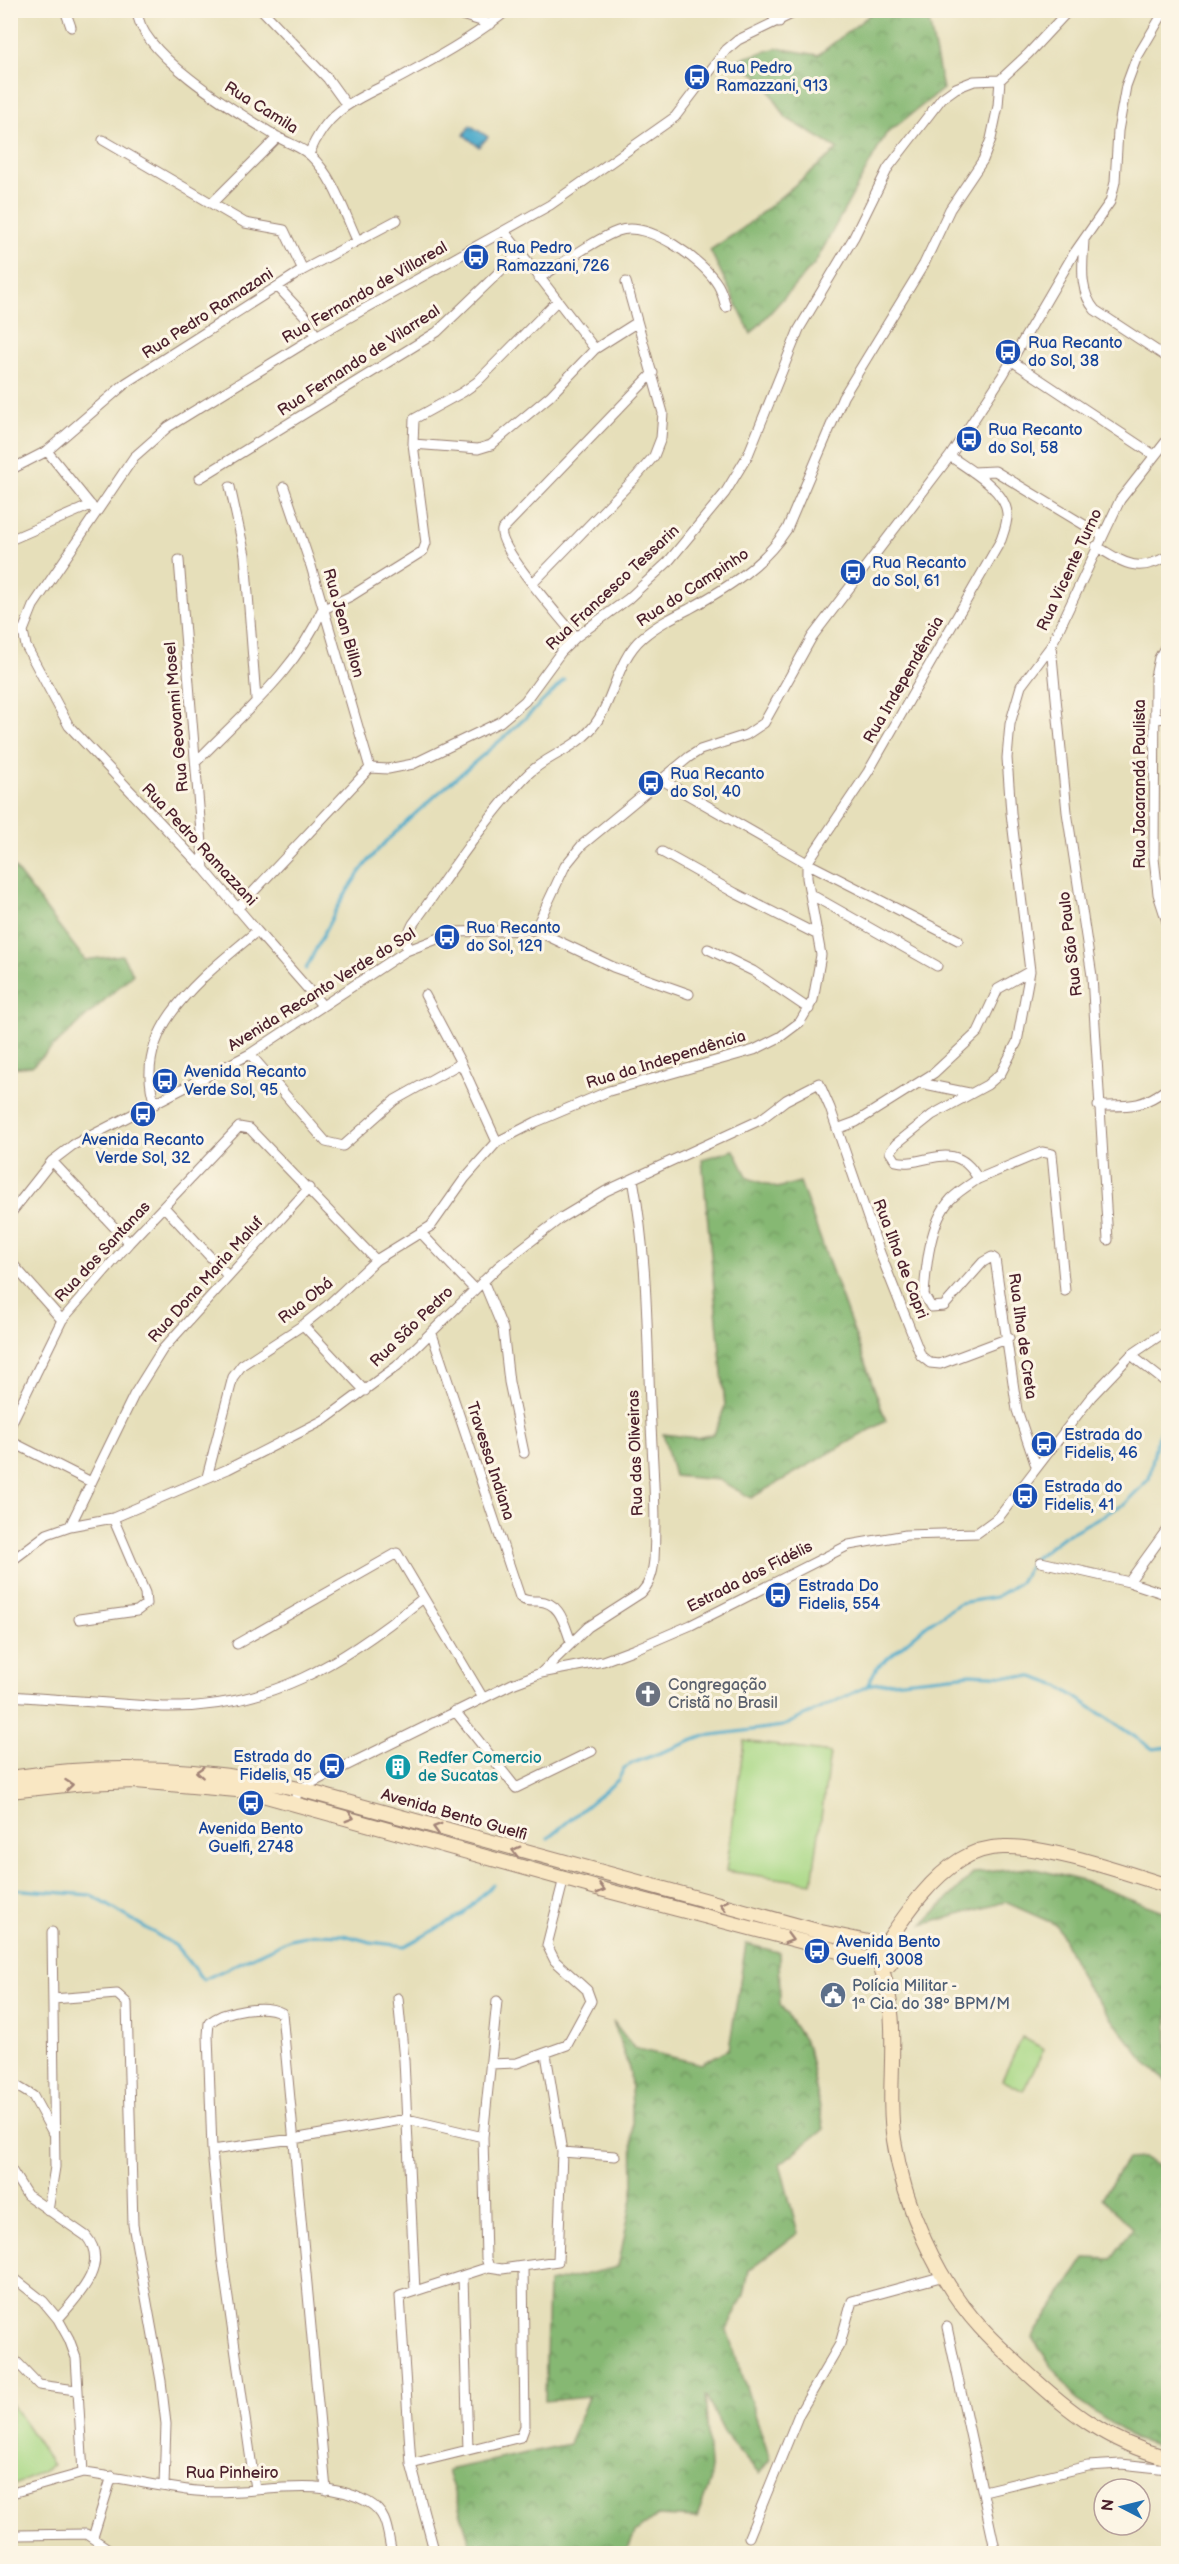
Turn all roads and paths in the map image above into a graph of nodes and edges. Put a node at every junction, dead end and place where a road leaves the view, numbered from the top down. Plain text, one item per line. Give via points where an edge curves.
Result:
1 (66, 10) edge
2 (137, 10) edge
3 (262, 10) edge
4 (445, 10) edge
5 (508, 10) edge
6 (767, 10) edge
7 (800, 10) edge
8 (1069, 10) edge
9 (1165, 10) edge
10 (779, 22) junction
11 (491, 24) junction
12 (71, 27) dead end
13 (1000, 80) junction
14 (346, 104) junction
15 (278, 137) junction
16 (103, 140) dead end
17 (309, 154) junction
18 (213, 202) junction
19 (397, 220) dead end
20 (504, 231) junction
21 (1084, 237) junction
22 (357, 240) junction
23 (519, 252) junction
24 (303, 270) junction
25 (539, 278) junction
26 (626, 282) dead end
27 (278, 286) junction
28 (557, 301) junction
29 (726, 307) dead end
30 (636, 322) junction
31 (316, 336) junction
32 (595, 349) junction
33 (1168, 358) edge
34 (1011, 361) junction
35 (653, 373) junction
36 (1168, 439) edge
37 (413, 444) junction
38 (47, 451) junction
39 (1154, 455) junction
40 (950, 456) junction
41 (10, 470) edge
42 (973, 472) junction
43 (201, 478) dead end
44 (230, 487) dead end
45 (285, 487) dead end
46 (94, 508) junction
47 (1101, 535) junction
48 (10, 540) edge
49 (1096, 546) junction
50 (1168, 556) edge
51 (179, 560) dead end
52 (533, 584) junction
53 (322, 610) junction
54 (10, 630) edge
55 (23, 631) junction
56 (576, 638) junction
57 (1168, 642) edge
58 (1051, 646) junction
59 (256, 699) junction
60 (1168, 718) edge
61 (1155, 719) junction
62 (196, 762) junction
63 (369, 768) junction
64 (662, 780) junction
65 (662, 852) dead end
66 (807, 863) junction
67 (205, 870) junction
68 (810, 894) junction
69 (237, 909) junction
70 (1168, 925) edge
71 (535, 930) junction
72 (257, 931) junction
73 (818, 935) junction
74 (958, 940) dead end
75 (708, 949) dead end
76 (406, 951) junction
77 (937, 966) dead end
78 (1030, 970) junction
79 (425, 994) dead end
80 (689, 994) dead end
81 (322, 1005) junction
82 (809, 1009) junction
83 (250, 1054) junction
84 (461, 1064) junction
85 (819, 1083) joint
86 (920, 1083) junction
87 (1168, 1088) edge
88 (969, 1093) junction
89 (155, 1104) junction
90 (1098, 1106) junction
91 (837, 1129) junction
92 (497, 1142) junction
93 (52, 1161) junction
94 (633, 1179) junction
95 (978, 1179) junction
96 (309, 1188) junction
97 (165, 1208) junction
98 (10, 1215) edge
99 (422, 1234) junction
100 (1108, 1240) dead end
101 (129, 1243) junction
102 (376, 1260) junction
103 (10, 1262) edge
104 (228, 1276) junction
105 (483, 1281) junction
106 (474, 1288) junction
107 (1065, 1292) dead end
108 (62, 1320) junction
109 (303, 1325) junction
110 (1168, 1330) edge
111 (432, 1334) junction
112 (1009, 1338) junction
113 (1131, 1355) junction
114 (1168, 1384) edge
115 (365, 1391) junction
116 (10, 1426) edge
117 (10, 1441) edge
118 (524, 1453) dead end
119 (1036, 1466) junction
120 (207, 1477) junction
121 (91, 1482) junction
122 (113, 1518) junction
123 (70, 1526) junction
124 (1168, 1528) edge
125 (10, 1562) edge
126 (1041, 1562) dead end
127 (1129, 1582) junction
128 (1168, 1595) edge
129 (422, 1599) junction
130 (79, 1619) dead end
131 (571, 1642) junction
132 (237, 1644) dead end
133 (541, 1673) junction
134 (10, 1696) edge
135 (483, 1698) junction
136 (455, 1711) junction
137 (592, 1751) dead end
138 (10, 1778) edge
139 (10, 1791) edge
140 (297, 1795) junction
141 (489, 1850) junction
142 (564, 1878) junction
143 (1168, 1886) edge
144 (52, 1932) dead end
145 (885, 1956) junction
146 (398, 1998) dead end
147 (53, 1999) junction
148 (497, 2001) dead end
149 (546, 2054) junction
150 (490, 2064) junction
151 (10, 2082) edge
152 (407, 2119) junction
153 (53, 2134) junction
154 (483, 2137) junction
155 (293, 2139) junction
156 (212, 2150) junction
157 (562, 2152) junction
158 (615, 2156) dead end
159 (10, 2168) edge
160 (48, 2211) junction
161 (523, 2266) junction
162 (489, 2267) junction
163 (10, 2275) edge
164 (463, 2276) junction
165 (944, 2276) junction
166 (415, 2291) junction
167 (58, 2319) junction
168 (947, 2327) dead end
169 (10, 2355) edge
170 (76, 2390) junction
171 (468, 2450) junction
172 (1168, 2458) edge
173 (411, 2464) junction
174 (1168, 2469) edge
175 (83, 2473) junction
176 (112, 2476) junction
177 (164, 2486) junction
178 (255, 2489) junction
179 (326, 2490) junction
180 (984, 2491) junction
181 (12, 2493) dead end
182 (19, 2535) dead end
183 (93, 2537) junction
184 (749, 2537) dead end
185 (116, 2553) edge
186 (392, 2553) edge
187 (435, 2553) edge
188 (996, 2553) edge

1 - 12 street
2 - 15 street, Rua Camila via 146,36 167,57 214,97
3 - 14 street via 328,79
4 - 11 street
5 - 11 street
6 - 10 street
7 - 10 street, Rua Fernando de Villareal
8 - 13 street
9 - 21 street via 1136,59 1126,86 1110,202
10 - 20 street, Rua Fernando de Villareal via 726,50 690,100 652,135 550,205
11 - 14 street via 409,73
13 - 56 street, Rua Francesco Tessarin via 974,81 956,88 926,116 888,168 854,237 810,307 747,455 725,492 668,562 628,599
13 - 76 street, Rua do Campinho via 991,139 983,160 950,209 924,264 843,397 787,529 776,546 720,592 656,627 632,649 593,728 571,748 535,768 513,791 413,924
14 - 17 street via 323,127
15 - 17 street, Rua Camila
15 - 18 street
16 - 18 street
17 - 22 street, Rua Camila via 328,179
18 - 24 street via 252,225 284,230
19 - 22 street, Rua Pedro Ramazani
20 - 23 street
20 - 31 street, Rua Fernando de Villareal
21 - 33 street via 1083,287 1088,302
21 - 34 street
22 - 24 street, Rua Pedro Ramazani
23 - 25 street
23 - 43 street, Rua Fernando de Vilarreal via 437,332
24 - 27 street, Rua Pedro Ramazani
25 - 28 street
25 - 29 street via 617,231 640,230 694,259 718,286
26 - 30 street
27 - 31 street via 306,317
27 - 38 street, Rua Pedro Ramazani via 126,383
28 - 32 street
28 - 37 street via 477,382 418,414 412,427
30 - 32 street
30 - 35 street
31 - 46 street, Rua Fernando de Villareal via 168,427 134,457
32 - 37 street via 550,396 490,445 478,449
34 - 39 street
34 - 40 street
35 - 52 street via 663,413 662,438 654,456
35 - 52 street via 502,530 501,540
36 - 39 street, Rua Vicente Turno
37 - 53 street via 425,548 418,556
38 - 41 street, Rua Pedro Ramazani
38 - 46 street
39 - 47 street, Rua Vicente Turno via 1125,493
40 - 42 street, Rua Independência
40 - 64 street via 812,637 764,723 746,735 700,750
42 - 47 street via 995,471
42 - 66 street, Rua Independência via 1002,499 1007,511 1000,540 873,763
44 - 59 street via 245,555
45 - 53 street, Rua Jean Billon
46 - 48 street
46 - 55 street, Rua Fernando de Villareal via 33,606
47 - 49 street, Rua Vicente Turno
49 - 50 street via 1132,566
49 - 58 street, Rua Vicente Turno
51 - 62 street, Rua Geovanni Mosel
52 - 56 street
53 - 59 street via 296,658
53 - 63 street, Rua Jean Billon
54 - 55 street
55 - 67 street, Rua Pedro Ramazzani via 34,664 69,726
56 - 63 street, Rua Francesco Tessarin via 525,701 500,722 413,764
57 - 61 street, Rua Jacarandá Paulista via 1155,677
58 - 78 street, Rua Vicente Turno via 1021,686 1008,740 1011,813
58 - 90 street, Rua São Paulo via 1067,812 1092,976
59 - 62 street
60 - 61 street
61 - 70 street, Rua Jacarandá Paulista via 1154,858 1158,894
62 - 67 street, Rua Geovanni Mosel
63 - 69 street
64 - 66 street
64 - 71 street via 582,845 565,866
65 - 73 street
66 - 68 street, Rua da Independência
66 - 74 street
67 - 69 street, Rua Pedro Ramazzani
68 - 73 street, Rua da Independência
68 - 77 street
69 - 72 street, Rua Pedro Ramazzani
71 - 76 street, Avenida Recanto Verde do Sol via 455,932
71 - 80 street via 613,967
72 - 81 street
72 - 89 street, Rua Pedro Ramazzani via 197,983 165,1021 151,1061
73 - 82 street, Rua da Independência via 818,981
75 - 82 street via 753,971
76 - 81 street, Avenida Recanto Verde do Sol
78 - 86 street via 998,989 978,1032
78 - 88 street, Rua Vicente Turno via 1024,1014 1009,1061 987,1085
79 - 84 street
81 - 83 street, Avenida Recanto Verde do Sol
82 - 92 street, Rua da Independência via 800,1022 780,1037 754,1050 609,1091
83 - 84 street via 326,1142 337,1147 343,1146 395,1100
83 - 89 street, Avenida Recanto Verde do Sol
84 - 92 street
85 - 91 street, Rua Ilha de Capri
85 - 94 street, Rua São Pedro via 786,1100 760,1120
86 - 88 street
86 - 91 street via 856,1122
87 - 90 street via 1148,1102 1133,1106
88 - 95 street, Rua Vicente Turno via 932,1115 890,1152 903,1163 945,1155 968,1166
89 - 93 street, Avenida Recanto Verde do Sol via 73,1145
90 - 100 street, Rua São Paulo
91 - 112 street, Rua Ilha de Capri via 880,1253 925,1361 940,1364
92 - 99 street, Rua da Independência
93 - 98 street, Avenida Recanto Verde do Sol
93 - 101 street
94 - 105 street, Rua São Pedro via 561,1218
94 - 131 street, Rua das Oliveiras via 645,1278 654,1561 648,1586 641,1593
95 - 107 street via 1042,1152 1052,1154
95 - 112 street, Rua Ilha de Creta via 950,1200 942,1212 924,1295 931,1307 944,1306 983,1262 994,1257
96 - 97 street, Rua dos Santanas via 250,1129 237,1128
96 - 102 street
96 - 104 street, Rua Dona Maria Maluf
97 - 101 street, Rua dos Santanas
97 - 104 street
99 - 102 street, Rua Obá
99 - 106 street
101 - 108 street, Rua dos Santanas
102 - 109 street, Rua Obá
103 - 108 street
104 - 121 street, Rua Dona Maria Maluf via 151,1366
105 - 106 street, Rua São Pedro
105 - 118 street via 503,1329
106 - 111 street, Rua São Pedro
108 - 116 street, Rua dos Santanas
109 - 115 street
109 - 120 street, Rua Obá via 252,1358 233,1377
110 - 113 street, Estrada dos Fidélis
111 - 115 street, Rua São Pedro
111 - 131 street, Travessa Indiana via 520,1597 552,1604 561,1615
112 - 119 street, Rua Ilha de Creta via 1017,1410
113 - 114 street
113 - 119 street, Estrada dos Fidélis via 1091,1396
115 - 120 street, Rua São Pedro via 324,1420
117 - 121 street
119 - 133 street, Estrada dos Fidélis via 999,1516 977,1533 906,1535 849,1545 636,1649
120 - 122 street, Rua São Pedro
121 - 123 street, Rua Dona Maria Maluf
122 - 123 street, Rua São Pedro
122 - 130 street via 146,1593 146,1604 137,1611
123 - 125 street, Rua São Pedro via 37,1540
124 - 127 street
126 - 127 street
127 - 128 street
129 - 132 street via 397,1553
129 - 134 street via 378,1634 316,1673 247,1700 189,1707
129 - 135 street
131 - 133 street, Rua das Oliveiras
133 - 135 street, Estrada dos Fidélis
135 - 136 street, Estrada dos Fidélis
136 - 137 street via 516,1788
136 - 140 street, Estrada dos Fidélis
140 -> 138 main road, Avenida Bento Guelfi via 248,1777 145,1769 76,1769
139 -> 140 main road, Avenida Bento Guelfi via 136,1782
140 - 141 main road, Avenida Bento Guelfi
141 - 142 main road, Avenida Bento Guelfi
145 -> 141 main road, Avenida Bento Guelfi via 539,1857
142 -> 145 main road, Avenida Bento Guelfi
142 - 149 street via 548,1945 555,1961 587,1990 591,2001 567,2045
143 - 145 main road via 1057,1855 1004,1847 985,1850 960,1860 931,1887
144 - 147 street
145 - 165 main road via 894,2043 891,2107 899,2169 923,2234
146 - 152 street
147 - 153 street
147 - 177 street via 117,1994 127,2003 133,2225 161,2380 166,2424
148 - 150 street
149 - 150 street via 517,2063
149 - 157 street
150 - 154 street
151 - 153 street via 33,2096
152 - 154 street
152 - 155 street
152 - 166 street
153 - 160 street via 55,2168
154 - 162 street
155 - 156 street
155 - 156 street via 282,2013 272,2008 219,2015 209,2023
155 - 179 street
156 - 178 street via 222,2256
157 - 158 street
157 - 161 street via 558,2261
159 - 160 street via 27,2195
160 - 167 street via 86,2236 96,2255 84,2289
161 - 162 street
161 - 171 street via 525,2426 521,2437
162 - 164 street
163 - 167 street via 43,2301
164 - 166 street
164 - 171 street
165 - 172 main road via 980,2327 1071,2413 1123,2443
165 - 184 street via 852,2301 840,2344 799,2414
166 - 173 street via 400,2296
167 - 170 street via 76,2358
168 - 180 street
169 - 170 street via 39,2385
170 - 175 street
171 - 173 street
173 - 187 street
174 - 180 street via 1121,2464 1088,2466
175 - 176 street, Rua Pinheiro
175 - 181 street, Rua Pinheiro
176 - 177 street, Rua Pinheiro
176 - 183 street
177 - 178 street, Rua Pinheiro via 197,2491
178 - 179 street, Rua Pinheiro
179 - 186 street, Rua Pinheiro via 356,2497 378,2510 387,2524
180 - 188 street
182 - 183 street
183 - 185 street via 101,2547

